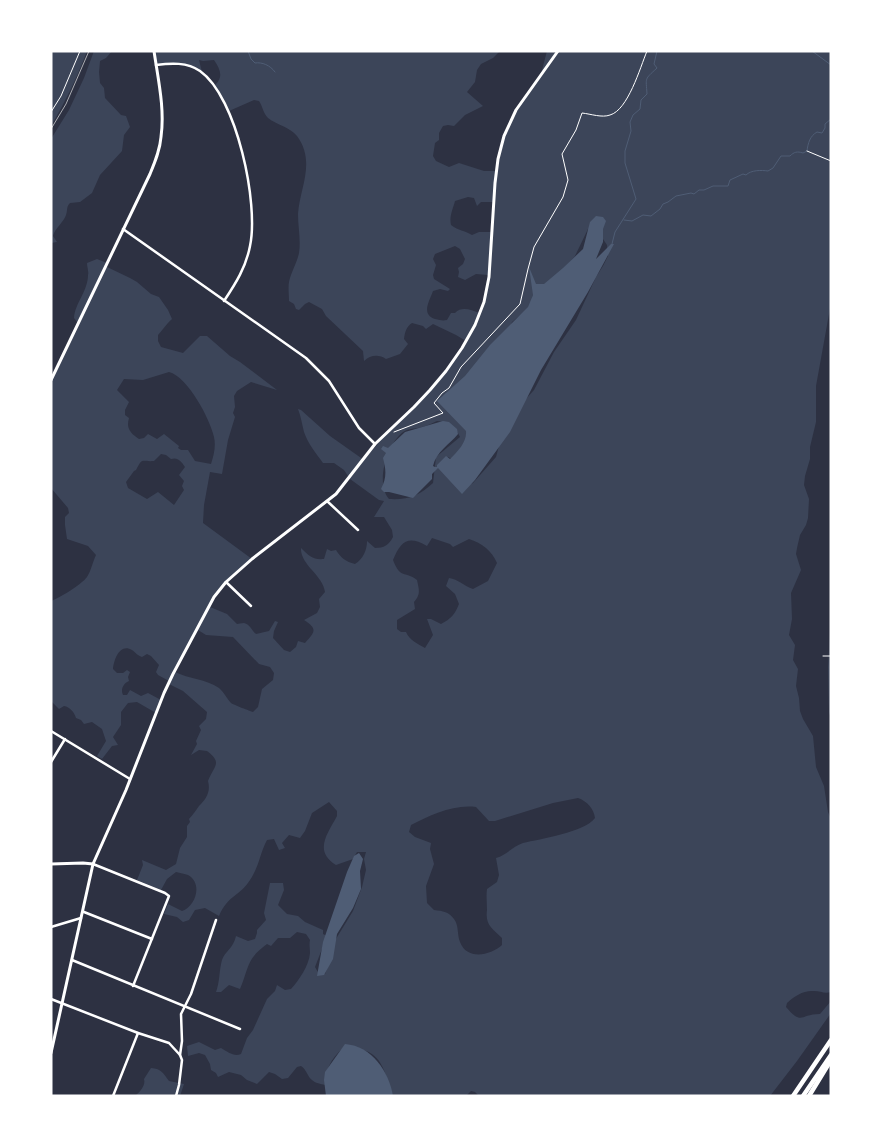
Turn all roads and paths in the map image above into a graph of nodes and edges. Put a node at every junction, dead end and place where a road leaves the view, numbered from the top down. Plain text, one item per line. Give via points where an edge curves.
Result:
1 (80, 51) edge
2 (154, 51) edge
3 (558, 51) edge
4 (648, 51) edge
5 (156, 65) junction
6 (51, 112) edge
7 (807, 151) dead end
8 (831, 161) edge
9 (123, 229) junction
10 (224, 301) junction
11 (51, 380) edge
12 (388, 432) junction
13 (375, 444) junction
14 (327, 501) junction
15 (358, 530) dead end
16 (226, 582) junction
17 (251, 606) dead end
18 (823, 656) dead end
19 (831, 656) edge
20 (51, 731) edge
21 (65, 739) junction
22 (51, 762) edge
23 (130, 779) junction
24 (51, 864) edge
25 (94, 864) junction
26 (84, 912) junction
27 (82, 918) junction
28 (216, 920) dead end
29 (51, 927) edge
30 (152, 939) junction
31 (72, 960) junction
32 (133, 986) junction
33 (51, 999) edge
34 (63, 1003) junction
35 (184, 1006) junction
36 (240, 1029) dead end
37 (138, 1033) junction
38 (831, 1040) edge
39 (51, 1053) edge
40 (180, 1054) junction
41 (831, 1055) edge
42 (831, 1060) edge
43 (815, 1064) junction
44 (113, 1096) edge
45 (176, 1096) edge
46 (789, 1096) edge
47 (793, 1096) edge
48 (804, 1096) edge
49 (809, 1096) edge

1 - 6 path
2 - 5 main road
3 - 12 main road via 516,110 504,136 495,184 489,277 476,325 446,371
4 - 12 path via 625,103 611,115 582,113 562,154 568,180 563,197 534,247 520,304 461,367 449,388 434,403 443,413 397,432
5 - 9 main road via 162,116 160,144 150,174
5 - 10 street via 186,65 202,72 213,83 241,147 254,224 240,277
7 - 8 path
9 - 10 street
9 - 11 main road
10 - 13 street via 306,358 329,380 359,428
12 - 13 main road
13 - 14 main road via 344,486
14 - 15 street
14 - 16 main road
16 - 17 street
16 - 23 main road via 214,597 164,693
18 - 19 path
20 - 21 street
21 - 22 street
21 - 23 street
23 - 25 main road
24 - 25 main road
25 - 26 main road
25 - 30 street via 168,896
26 - 27 main road
26 - 30 street
27 - 29 street
27 - 31 main road
28 - 35 street
30 - 32 street
31 - 32 street
31 - 34 main road
32 - 35 street
33 - 34 street
34 - 37 street
34 - 39 main road
35 - 36 street
35 - 40 street via 180,1020
37 - 40 street via 169,1043
37 - 44 street
38 - 43 highway
40 - 45 street via 181,1073
41 - 48 highway
42 - 49 highway
43 - 46 highway
43 - 47 highway

